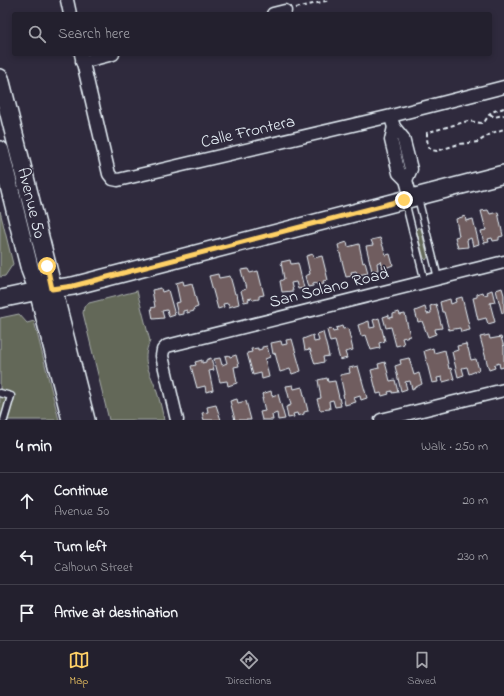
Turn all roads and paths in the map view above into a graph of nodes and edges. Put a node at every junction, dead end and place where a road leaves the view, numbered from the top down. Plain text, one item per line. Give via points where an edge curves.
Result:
1 (67, 0) edge
2 (330, 0) edge
3 (70, 12) edge
4 (283, 12) edge
5 (98, 56) edge
6 (82, 58) edge
7 (0, 78) edge
8 (504, 87) edge
9 (504, 108) edge
10 (490, 114) junction
11 (504, 115) edge
12 (392, 122) junction
13 (504, 129) edge
14 (0, 150) edge
15 (504, 174) edge
16 (411, 198) junction
17 (504, 262) edge
18 (438, 278) junction
19 (425, 282) junction
20 (45, 290) junction
21 (0, 299) edge
22 (504, 390) edge
23 (0, 393) edge
24 (3, 411) edge
25 (4, 420) edge
26 (71, 420) edge
27 (86, 420) edge
28 (178, 420) edge
29 (381, 420) edge

1 - 3 street
2 - 4 path
5 - 6 street
6 - 12 street, Calle Frontera via 107,167 113,179 134,177
7 - 20 main road, Avenue 50
8 - 12 street, Calle Frontera
9 - 10 path
10 - 11 path via 494,117
10 - 13 path via 481,123 468,121 427,133 429,149 437,151 459,144 478,142
12 - 16 street via 390,140 399,173 406,180
14 - 20 main road, Avenue 50 via 30,270
15 - 16 main road
16 - 18 lane
16 - 19 lane
16 - 20 main road via 73,286
17 - 18 street, San Solano Road
18 - 19 street, San Solano Road
19 - 28 street, San Solano Road via 167,346 163,350 163,363
20 - 21 main road
20 - 26 main road, Avenue 50
20 - 27 main road, Avenue 50 via 60,312
22 - 29 street
23 - 24 lane via 10,396
24 - 25 lane

